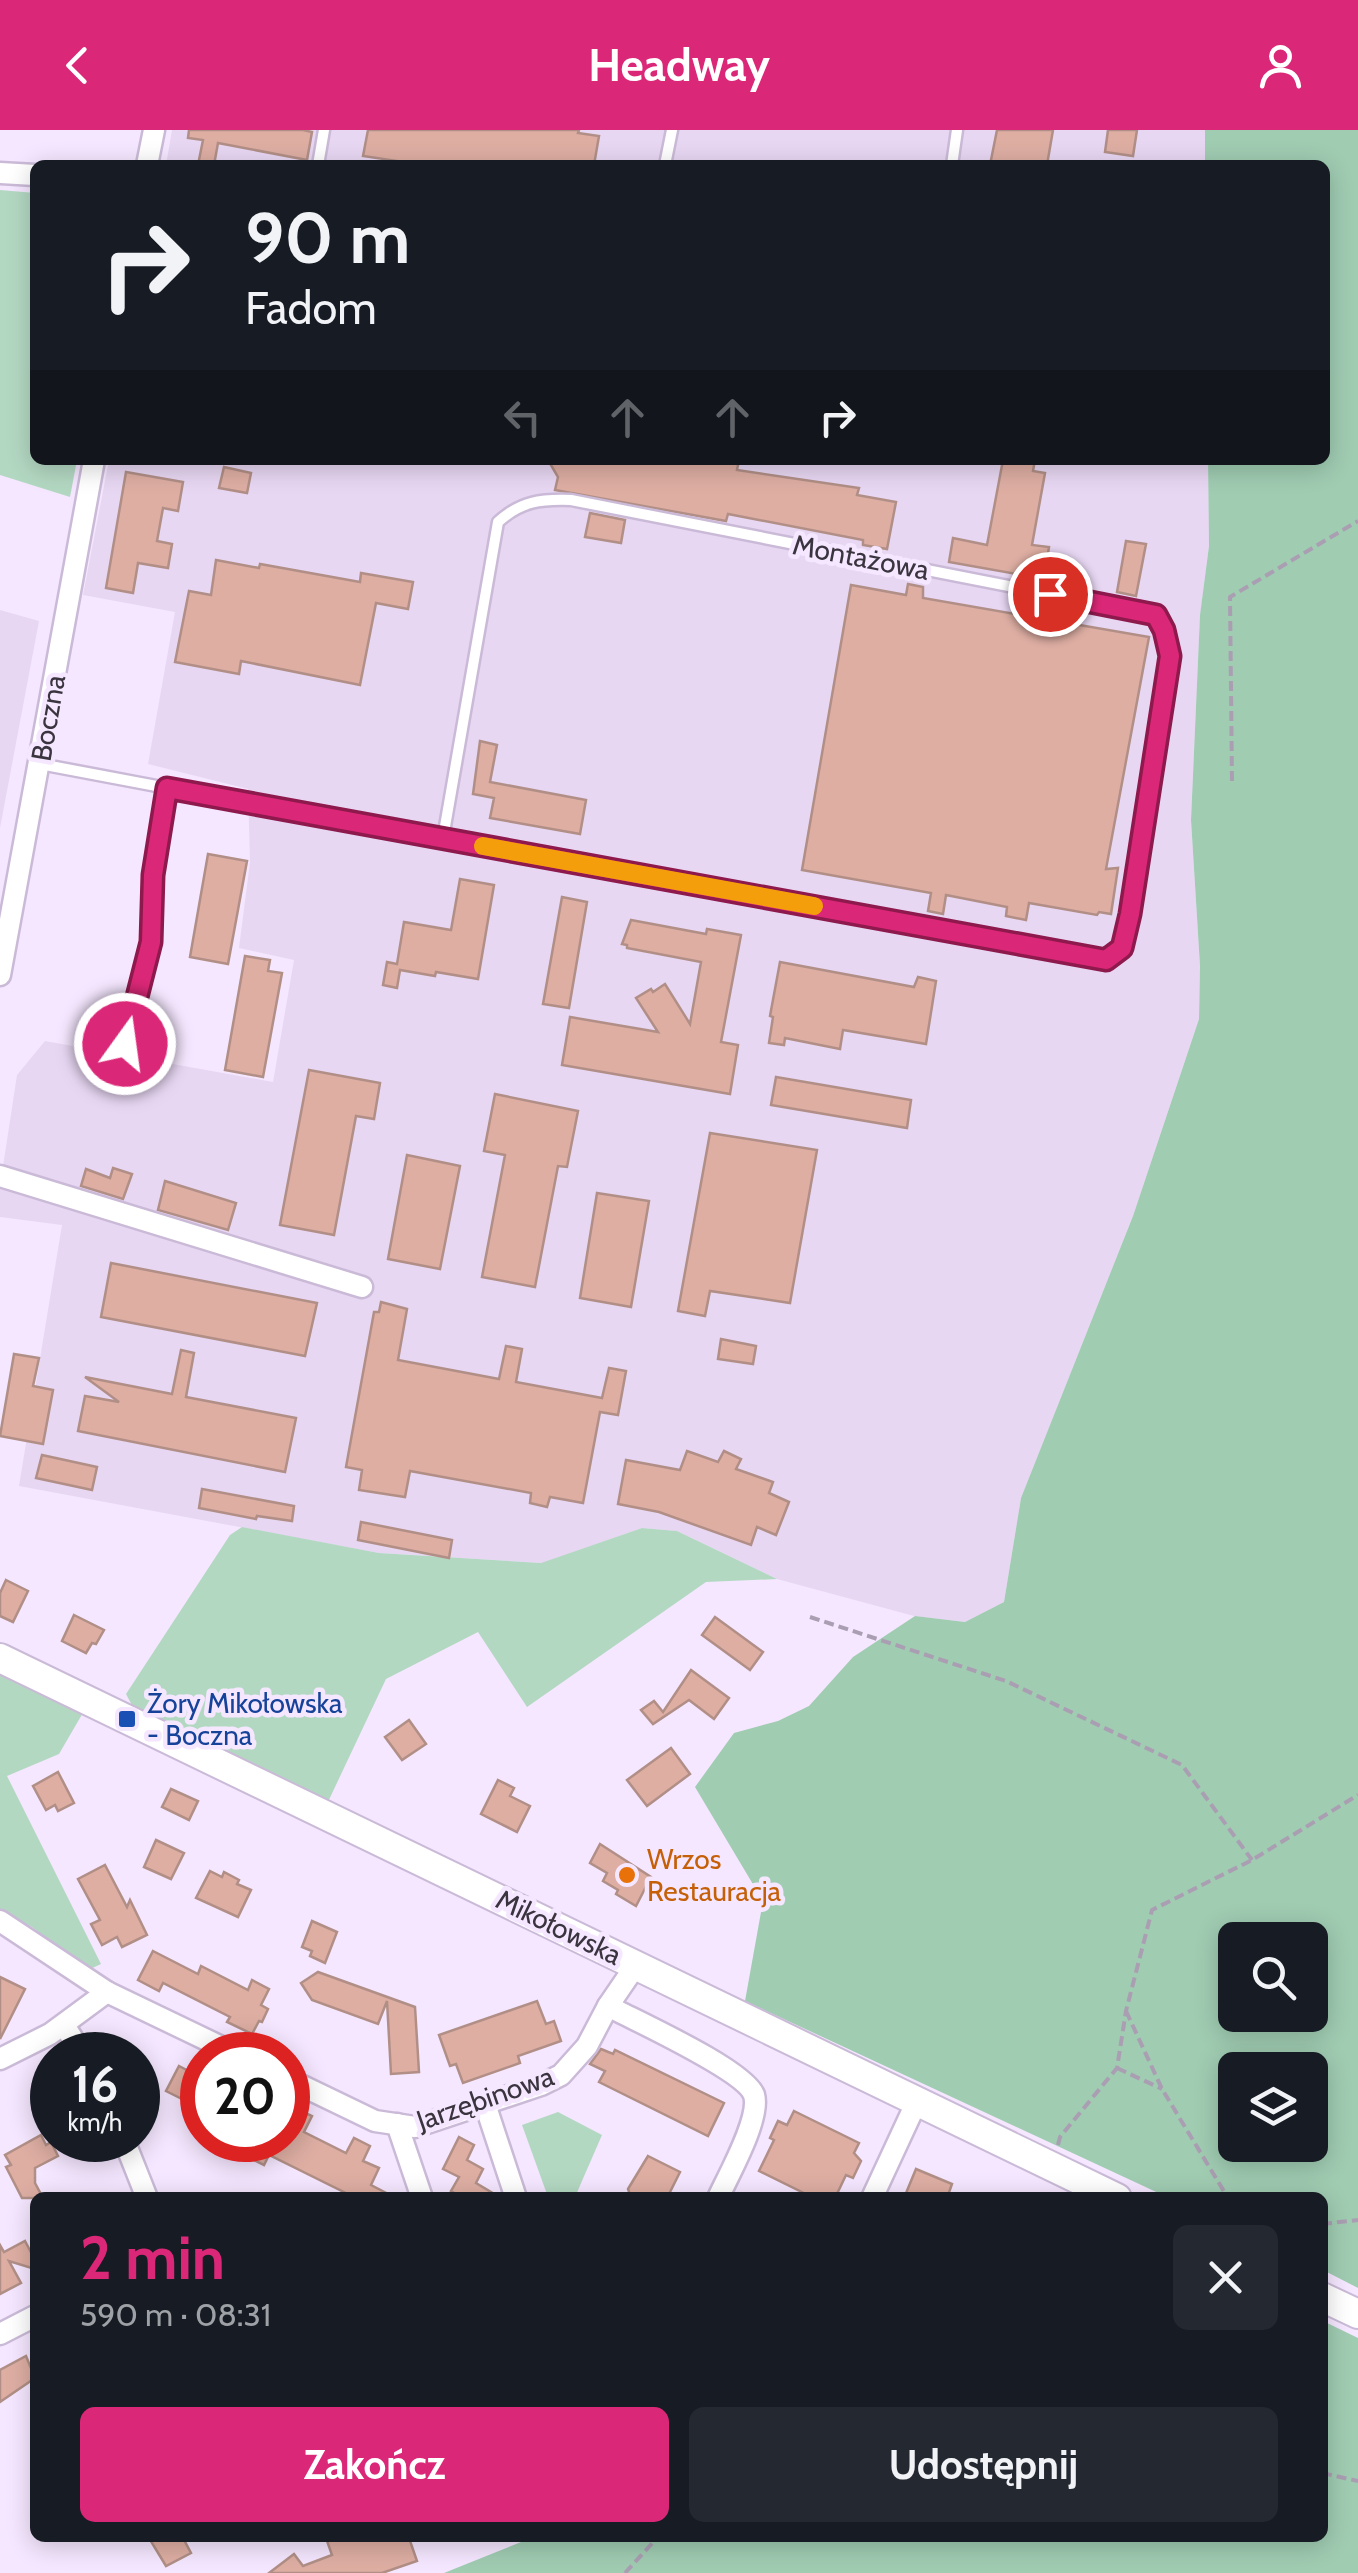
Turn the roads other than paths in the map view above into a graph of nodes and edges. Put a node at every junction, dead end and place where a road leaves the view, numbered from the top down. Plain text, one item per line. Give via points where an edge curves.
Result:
1 (154, 130) edge
2 (324, 130) edge
3 (672, 130) edge
4 (957, 130) edge
5 (148, 160) edge
6 (319, 160) edge
7 (666, 160) edge
8 (953, 160) edge
9 (0, 172) edge
10 (30, 175) edge
11 (93, 465) edge
12 (40, 764) junction
13 (167, 788) junction
14 (443, 838) junction
15 (0, 975) edge
16 (125, 1044) dead end
17 (0, 1176) edge
18 (362, 1287) dead end
19 (0, 1658) edge
20 (0, 1921) edge
21 (636, 1965) junction
22 (107, 1992) junction
23 (608, 2006) junction
24 (64, 2025) junction
25 (69, 2032) edge
26 (190, 2032) edge
27 (0, 2059) edge
28 (310, 2089) edge
29 (917, 2100) junction
30 (484, 2104) junction
31 (398, 2124) junction
32 (133, 2162) edge
33 (145, 2192) edge
34 (420, 2192) edge
35 (514, 2192) edge
36 (721, 2192) edge
37 (875, 2192) edge
38 (1105, 2192) edge
39 (1328, 2300) edge
40 (1358, 2314) edge
41 (30, 2319) edge
42 (0, 2334) edge

1 - 5 street
2 - 6 lane
3 - 7 lane
4 - 8 lane
9 - 10 street
11 - 12 street, Boczna
12 - 13 lane
12 - 15 street, Boczna
13 - 14 lane
13 - 16 lane via 151,942
14 - 14 lane, Montażowa via 1106,960 1122,948 1130,914 1170,656 1164,630 1156,615 571,500 538,499 498,522
17 - 18 street
19 - 21 street, Mikołowska
20 - 22 street
21 - 23 street, Jarzębinowa
21 - 29 street, Mikołowska
22 - 24 street
22 - 26 street
23 - 30 street, Jarzębinowa via 587,2046 561,2075
23 - 36 street via 734,2073 754,2093 746,2137
24 - 25 street
24 - 27 street
28 - 31 street, Jarzębinowa
29 - 37 street
29 - 38 street, Mikołowska
30 - 31 street, Jarzębinowa via 415,2128
30 - 35 street
31 - 34 street
32 - 33 street
39 - 40 street
41 - 42 street

